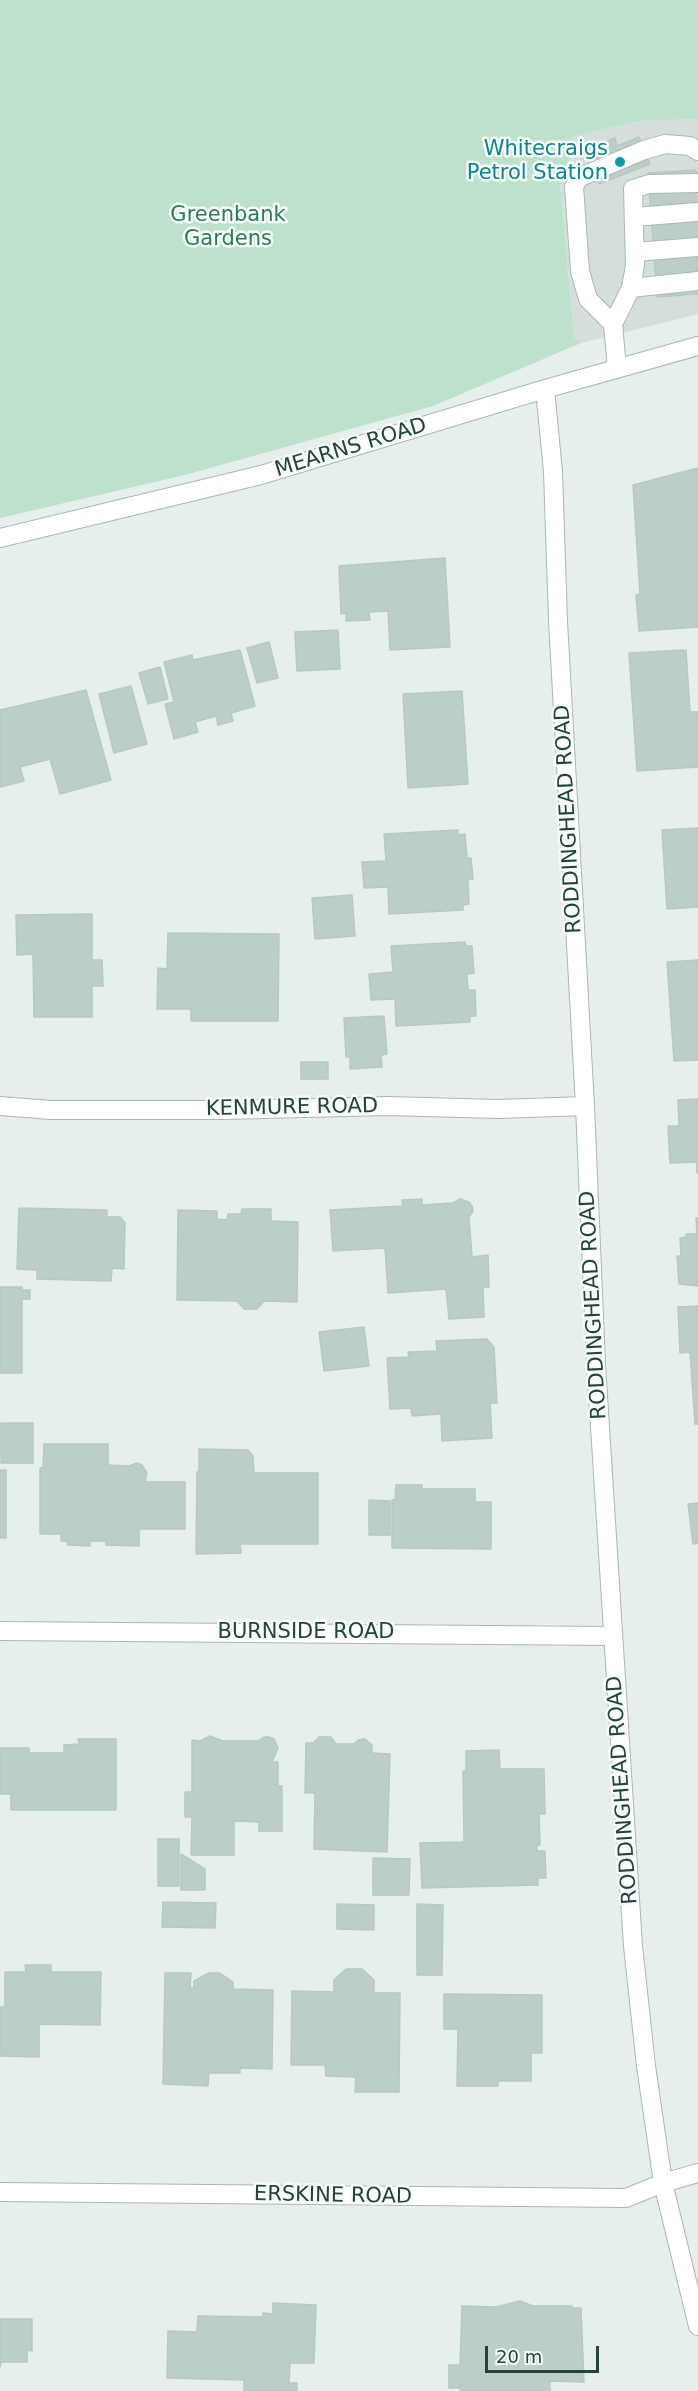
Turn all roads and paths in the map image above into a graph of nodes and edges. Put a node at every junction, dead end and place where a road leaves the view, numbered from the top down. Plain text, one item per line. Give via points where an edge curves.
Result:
1 (698, 151) edge
2 (698, 183) edge
3 (698, 213) edge
4 (634, 217) junction
5 (698, 246) edge
6 (635, 252) junction
7 (698, 281) edge
8 (631, 288) junction
9 (613, 324) junction
10 (698, 346) edge
11 (617, 369) junction
12 (544, 389) junction
13 (0, 538) edge
14 (0, 1106) edge
15 (585, 1106) junction
16 (0, 1631) edge
17 (612, 1636) junction
18 (698, 2173) edge
19 (663, 2182) junction
20 (0, 2192) edge
21 (698, 2326) edge

1 - 9 street via 690,146 665,144 578,178 574,186 580,271 588,299
2 - 4 street via 649,184 633,189
3 - 4 street
4 - 6 street
5 - 6 street
6 - 8 street
7 - 8 street
8 - 9 street
9 - 11 street
10 - 11 street, MEARNS ROAD
11 - 12 street, MEARNS ROAD
12 - 13 street, MEARNS ROAD via 261,475
12 - 15 street, RODDINGHEAD ROAD via 553,472
14 - 15 street, KENMURE ROAD via 51,1110 223,1110
15 - 17 street, RODDINGHEAD ROAD
16 - 17 street, BURNSIDE ROAD
17 - 19 street, RODDINGHEAD ROAD via 633,1946
18 - 19 street
19 - 20 street, ERSKINE ROAD via 626,2198
19 - 21 street, RODDINGHEAD ROAD

